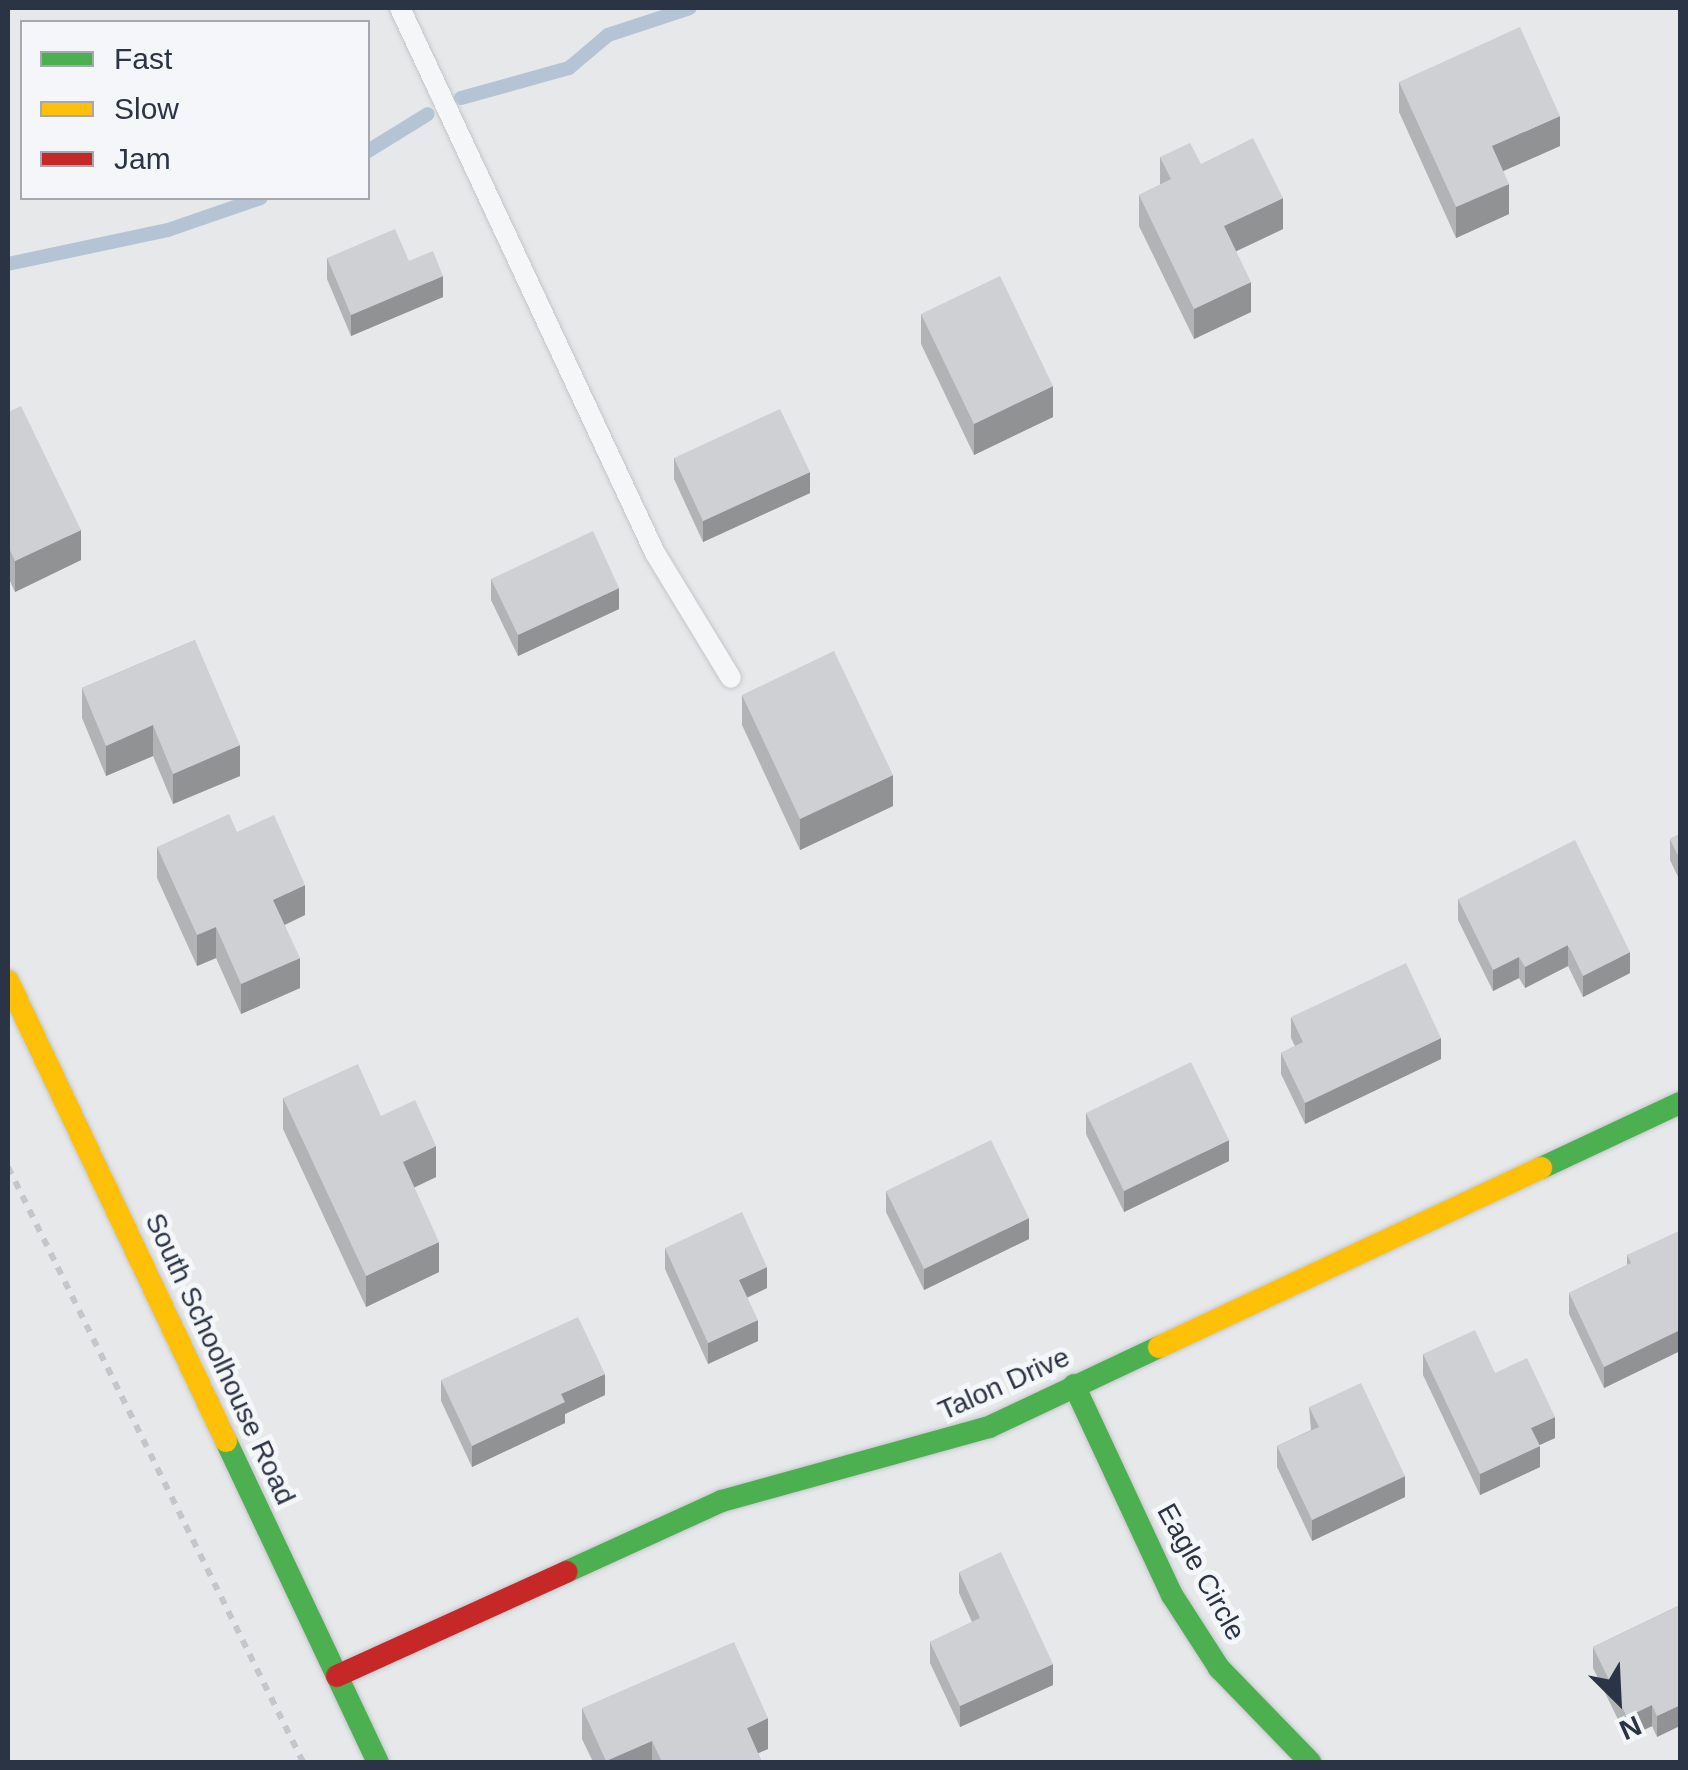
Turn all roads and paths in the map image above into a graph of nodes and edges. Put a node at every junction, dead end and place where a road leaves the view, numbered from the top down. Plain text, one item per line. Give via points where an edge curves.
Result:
1 (400, 8) edge
2 (731, 678) dead end
3 (8, 981) edge
4 (1680, 1103) edge
5 (8, 1168) edge
6 (1074, 1385) junction
7 (337, 1676) junction
8 (303, 1762) edge
9 (378, 1762) edge
10 (1310, 1762) edge

1 - 2 lane via 656,553
3 - 7 street, South Schoolhouse Road
4 - 6 street, Talon Drive
5 - 8 path
6 - 7 street, Talon Drive via 950,1443 722,1501
6 - 10 street, Eagle Circle via 1172,1595 1219,1668
7 - 9 street, South Schoolhouse Road

